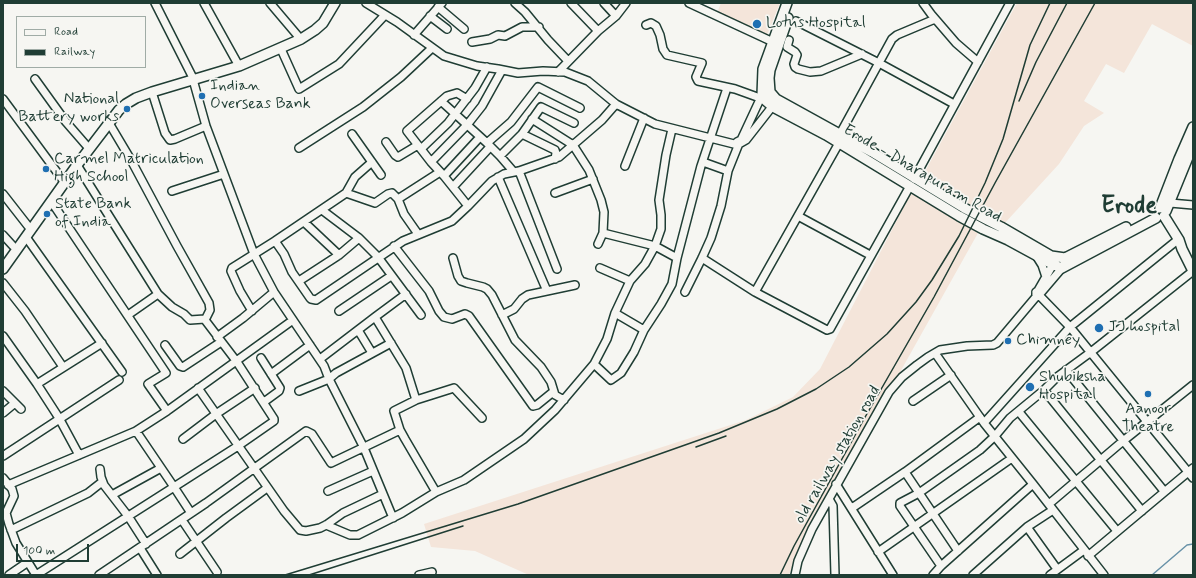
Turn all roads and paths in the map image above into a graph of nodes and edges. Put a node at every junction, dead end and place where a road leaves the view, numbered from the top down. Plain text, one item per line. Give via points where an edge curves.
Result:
1 (155, 3) edge
2 (204, 3) edge
3 (270, 3) edge
4 (330, 3) edge
5 (335, 3) edge
6 (368, 3) edge
7 (515, 3) edge
8 (571, 3) edge
9 (604, 3) edge
10 (626, 3) edge
11 (689, 3) edge
12 (786, 3) edge
13 (792, 3) edge
14 (923, 3) edge
15 (1008, 4) edge
16 (440, 5) edge
17 (385, 16) junction
18 (430, 16) junction
19 (616, 16) junction
20 (935, 19) junction
21 (796, 21) dead end
22 (646, 25) dead end
23 (538, 27) junction
24 (447, 29) dead end
25 (464, 29) dead end
26 (598, 31) junction
27 (414, 35) junction
28 (298, 36) junction
29 (789, 40) dead end
30 (472, 42) dead end
31 (773, 42) junction
32 (432, 48) junction
33 (281, 49) junction
34 (862, 54) junction
35 (568, 60) junction
36 (978, 62) junction
37 (879, 63) junction
38 (238, 64) junction
39 (488, 68) junction
40 (502, 70) junction
41 (558, 72) junction
42 (192, 78) junction
43 (35, 79) dead end
44 (769, 86) junction
45 (727, 88) junction
46 (152, 92) junction
47 (761, 97) junction
48 (3, 99) edge
49 (467, 99) junction
50 (441, 101) junction
51 (775, 103) junction
52 (616, 104) junction
53 (954, 104) junction
54 (580, 108) dead end
55 (455, 113) junction
56 (644, 118) junction
57 (532, 120) junction
58 (109, 123) junction
59 (574, 123) dead end
60 (467, 125) junction
61 (206, 126) junction
62 (1193, 127) edge
63 (672, 128) junction
64 (352, 134) dead end
65 (522, 134) junction
66 (480, 137) junction
67 (711, 138) junction
68 (839, 139) junction
69 (386, 142) dead end
70 (738, 143) junction
71 (86, 145) junction
72 (489, 145) junction
73 (573, 145) junction
74 (1193, 145) edge
75 (419, 147) junction
76 (299, 148) dead end
77 (500, 156) junction
78 (555, 159) junction
79 (372, 162) junction
80 (431, 162) junction
81 (703, 162) junction
82 (77, 165) junction
83 (625, 166) dead end
84 (516, 171) junction
85 (728, 171) junction
86 (224, 174) junction
87 (442, 174) junction
88 (381, 176) dead end
89 (498, 177) junction
90 (592, 179) junction
91 (63, 181) junction
92 (912, 183) junction
93 (452, 187) junction
94 (172, 191) dead end
95 (346, 193) junction
96 (555, 193) dead end
97 (3, 194) edge
98 (398, 199) junction
99 (51, 201) junction
100 (1193, 204) edge
101 (468, 206) junction
102 (322, 210) junction
103 (1161, 212) junction
104 (798, 216) junction
105 (304, 222) junction
106 (28, 226) junction
107 (603, 233) junction
108 (3, 234) edge
109 (418, 234) junction
110 (26, 237) junction
111 (359, 238) junction
112 (275, 241) junction
113 (598, 244) dead end
114 (13, 246) junction
115 (394, 246) junction
116 (655, 246) junction
117 (1178, 246) junction
118 (254, 254) junction
119 (339, 255) junction
120 (870, 255) junction
121 (378, 257) junction
122 (1037, 257) junction
123 (453, 258) dead end
124 (677, 258) junction
125 (702, 258) junction
126 (3, 261) edge
127 (1059, 262) junction
128 (557, 268) dead end
129 (600, 268) dead end
130 (3, 269) edge
131 (1193, 271) edge
132 (391, 276) junction
133 (1046, 277) junction
134 (299, 281) junction
135 (630, 281) junction
136 (3, 283) edge
137 (575, 285) dead end
138 (547, 291) junction
139 (274, 292) junction
140 (684, 292) dead end
141 (755, 292) junction
142 (158, 294) junction
143 (406, 294) junction
144 (1037, 295) junction
145 (252, 311) junction
146 (339, 311) dead end
147 (615, 313) junction
148 (128, 315) junction
149 (421, 315) dead end
150 (502, 315) junction
151 (375, 317) junction
152 (205, 319) junction
153 (293, 320) junction
154 (1070, 326) junction
155 (358, 330) junction
156 (644, 330) junction
157 (3, 336) edge
158 (219, 340) junction
159 (102, 343) junction
160 (391, 343) junction
161 (165, 345) dead end
162 (310, 345) junction
163 (1091, 352) junction
164 (372, 353) junction
165 (935, 353) junction
166 (260, 358) dead end
167 (320, 359) junction
168 (237, 362) junction
169 (594, 364) junction
170 (63, 367) junction
171 (1066, 370) junction
172 (122, 372) dead end
173 (271, 374) junction
174 (950, 375) junction
175 (329, 379) junction
176 (119, 380) dead end
177 (37, 384) junction
178 (1193, 385) edge
179 (198, 388) junction
180 (255, 388) junction
181 (1044, 390) junction
182 (3, 391) edge
183 (299, 392) dead end
184 (553, 392) junction
185 (416, 400) junction
186 (564, 400) junction
187 (913, 401) dead end
188 (264, 402) junction
189 (15, 404) junction
190 (21, 409) dead end
191 (167, 411) junction
192 (1019, 412) junction
193 (3, 413) edge
194 (216, 414) junction
195 (59, 418) junction
196 (482, 418) dead end
197 (982, 420) junction
198 (1148, 422) junction
199 (400, 430) junction
200 (136, 431) junction
201 (996, 436) junction
202 (183, 439) dead end
203 (1123, 441) junction
204 (238, 446) junction
205 (364, 448) junction
206 (78, 455) junction
207 (3, 456) edge
208 (1012, 458) junction
209 (1101, 461) junction
210 (161, 468) junction
211 (100, 469) dead end
212 (254, 469) junction
213 (373, 471) junction
214 (905, 472) junction
215 (1191, 473) edge
216 (3, 478) edge
217 (102, 482) junction
218 (1076, 482) junction
219 (836, 484) junction
220 (1033, 484) junction
221 (8, 485) junction
222 (174, 487) junction
223 (267, 488) junction
224 (328, 491) dead end
225 (1164, 491) junction
226 (436, 492) junction
227 (919, 493) junction
228 (383, 494) junction
229 (112, 495) junction
230 (829, 499) junction
231 (1051, 507) junction
232 (852, 508) junction
233 (6, 509) edge
234 (1142, 511) junction
235 (191, 513) junction
236 (934, 514) junction
237 (128, 516) junction
238 (393, 518) junction
239 (182, 520) junction
240 (326, 526) junction
241 (915, 527) junction
242 (1027, 527) junction
243 (11, 530) junction
244 (1117, 531) junction
245 (197, 541) junction
246 (143, 546) junction
247 (958, 551) junction
248 (878, 552) junction
249 (1086, 553) junction
250 (180, 554) dead end
251 (28, 562) junction
252 (941, 566) junction
253 (217, 572) dead end
254 (432, 572) dead end
255 (1054, 573) edge
256 (9, 575) edge
257 (36, 575) edge
258 (99, 575) edge
259 (157, 575) edge
260 (419, 575) edge
261 (794, 575) edge
262 (835, 575) edge
263 (893, 575) edge
264 (933, 575) edge
265 (973, 575) edge
266 (1104, 575) edge

1 - 42 street
2 - 38 street
3 - 28 street
4 - 28 main road via 321,20
5 - 33 main road via 316,30
6 - 17 street
7 - 23 street
8 - 26 street
9 - 19 street
10 - 19 street
11 - 31 street
12 - 31 main road
13 - 44 main road via 770,70
14 - 20 street
15 - 36 street
16 - 18 street
16 - 25 street
17 - 27 street
17 - 33 street via 339,64 299,89
18 - 24 street
18 - 27 street
19 - 26 street
20 - 36 street via 956,43
20 - 37 street via 892,39
21 - 34 street
22 - 45 street via 651,23 656,26 667,55 702,63 697,80
23 - 30 street via 522,27 505,36 498,34 490,39
23 - 35 street
26 - 35 street
27 - 32 street
28 - 38 main road
29 - 34 street via 786,47 797,55 795,67 810,72 820,71
31 - 47 main road via 763,68
32 - 39 street via 444,56
32 - 76 street via 363,107
33 - 38 main road
34 - 37 street
35 - 41 street
36 - 53 street
37 - 53 street
37 - 68 street
38 - 42 main road
39 - 40 street
39 - 49 street
40 - 41 street via 518,73
40 - 60 street via 482,106
41 - 52 street via 565,72 588,81
42 - 46 main road
42 - 61 street
42 - 71 main road via 152,87 131,95 116,108
43 - 71 street
44 - 47 street
44 - 51 main road
45 - 47 street
45 - 67 street
46 - 58 main road via 126,104
46 - 61 street via 165,133 170,140
47 - 51 main road, Erode - Dharapuram Road
47 - 70 street
48 - 91 street
49 - 50 street via 457,93
49 - 55 street
50 - 55 street
50 - 75 street via 407,131
51 - 68 main road, Erode - Dharapuram Road
51 - 70 street via 751,135
52 - 56 street
52 - 73 street
53 - 92 street
54 - 72 street via 538,87
55 - 60 street
55 - 75 street via 448,123
56 - 63 street
56 - 83 street
57 - 59 street via 541,107
57 - 65 street
57 - 73 street
58 - 82 main road
58 - 152 street via 209,303 210,310
60 - 66 street
60 - 80 street
61 - 86 street
62 - 103 main road
63 - 67 street
63 - 116 street via 659,200 661,229
64 - 79 street
65 - 77 street
65 - 78 street via 555,150
66 - 72 street
66 - 87 street
67 - 70 street
67 - 81 street
68 - 92 main road, Erode - Dharapuram Road
68 - 104 street
69 - 75 street via 398,157
70 - 85 street
71 - 91 main road
72 - 77 street
72 - 93 street
73 - 78 street
73 - 90 street
74 - 103 main road
75 - 80 street
77 - 84 street
78 - 84 street
79 - 88 street
79 - 95 street via 355,177
80 - 87 street
81 - 85 street
81 - 124 street
82 - 91 main road
82 - 142 street
84 - 89 street
84 - 128 street
85 - 125 street via 721,206
86 - 94 street
86 - 118 street
87 - 93 street
87 - 98 street
89 - 101 street
89 - 138 street
90 - 96 street
90 - 107 street via 604,206
91 - 99 main road
91 - 106 main road
92 - 120 street
92 - 122 main road, Erode - Dharapuram Road via 959,216
92 - 127 main road, Erode - Dharapuram Road via 1001,227
93 - 101 street
95 - 98 street via 372,203 391,193
95 - 102 street
97 - 106 street
98 - 109 street via 404,214
99 - 110 main road
99 - 148 street
100 - 103 street
101 - 109 street via 452,221
102 - 105 street
102 - 111 street
103 - 117 main road via 1179,240
103 - 127 main road
104 - 120 street
104 - 141 street
105 - 112 street
105 - 119 street
106 - 114 main road
107 - 113 street
107 - 116 street
108 - 114 street
109 - 115 street
110 - 130 main road
110 - 159 street
111 - 119 street
111 - 121 street
112 - 118 street
112 - 134 street
114 - 126 main road
115 - 121 street
115 - 184 street via 429,291 444,317 452,319 465,314 470,317 532,406
116 - 124 street
116 - 135 street
117 - 131 main road
117 - 154 street
118 - 139 street
118 - 145 street via 231,270
119 - 134 street
120 - 141 street via 832,328 828,330
121 - 132 street
121 - 134 street via 316,300 310,298
122 - 127 main road, Erode - Dharapuram Road
122 - 133 street
123 - 150 street via 461,280 487,289
124 - 156 street via 672,284
125 - 140 street
125 - 141 street
127 - 133 street
127 - 144 street
129 - 135 street
131 - 163 street
132 - 143 street
132 - 146 street
133 - 144 street
135 - 147 street
136 - 170 street via 25,310
137 - 138 street
138 - 150 street via 528,295 514,309
139 - 145 street
139 - 153 street
142 - 148 street
142 - 152 street via 190,320
143 - 149 street
143 - 151 street
144 - 154 street
144 - 165 street, old railway station road via 1002,338 993,345 967,346
145 - 158 street
147 - 156 street
147 - 169 street via 607,339
148 - 191 street via 166,373 148,384
150 - 184 street via 515,340 536,361 548,378
151 - 155 street
151 - 160 street
152 - 158 street
153 - 162 street
153 - 168 street
154 - 163 street
154 - 197 street
155 - 164 street
155 - 167 street
156 - 169 street via 621,373 611,380
157 - 177 street
158 - 161 street via 183,367
158 - 168 street
159 - 170 street
159 - 172 street
160 - 164 street
160 - 185 street via 406,368
162 - 167 street
162 - 173 street
163 - 171 street
163 - 198 street
164 - 175 street
165 - 174 street
165 - 219 street, old railway station road via 912,369 889,392
166 - 173 street
167 - 175 street
168 - 179 street
168 - 180 street
169 - 186 street
170 - 177 street
171 - 181 street
171 - 203 street
173 - 188 street via 280,389
174 - 187 street
174 - 197 street
175 - 183 street
175 - 205 street
176 - 195 street
177 - 195 street
178 - 198 street
179 - 191 street
179 - 194 street
180 - 188 street
180 - 194 street
181 - 192 street
181 - 209 street
182 - 189 street
184 - 186 street
185 - 196 street via 454,388
185 - 199 street via 394,411
186 - 226 street via 516,445 464,480
188 - 204 street via 274,420
189 - 190 street
189 - 193 street
191 - 200 street
192 - 201 street via 1010,418
192 - 218 street
194 - 202 street
194 - 204 street
195 - 206 street
195 - 207 street
197 - 201 street
197 - 214 street
198 - 203 street
198 - 215 street
199 - 205 street
199 - 226 street
200 - 206 street
200 - 210 street
201 - 208 street
201 - 227 street
203 - 209 street
203 - 225 street
204 - 212 street
204 - 222 street
205 - 212 street via 330,463 312,434 307,431
205 - 213 street
206 - 221 street
208 - 220 street
208 - 236 street
209 - 218 street
209 - 234 street
210 - 222 street
210 - 229 street
211 - 217 street
212 - 223 street
212 - 235 street
213 - 224 street
213 - 228 street
214 - 227 street
214 - 232 street
215 - 225 street
216 - 221 street
217 - 229 street
217 - 243 street via 88,493
218 - 231 street
218 - 244 street
219 - 230 street, old railway station road
219 - 232 street
220 - 231 street
220 - 247 street
221 - 233 street via 14,496
222 - 235 street
222 - 237 street
223 - 240 street via 300,530 314,530
223 - 245 street
225 - 234 street
226 - 238 street
227 - 236 street
227 - 241 street via 900,505
228 - 238 street
228 - 240 street via 343,513
229 - 237 street
230 - 261 street, old railway station road via 804,545
230 - 262 street via 833,506
231 - 242 street
231 - 249 street
232 - 248 street
233 - 243 street
234 - 244 street
235 - 239 street
236 - 241 street
236 - 247 street
237 - 246 street
237 - 257 street
238 - 240 street via 355,536
239 - 245 street
239 - 246 street
241 - 248 street
241 - 252 street
242 - 255 street
242 - 265 street
243 - 251 street
244 - 249 street
245 - 250 street
245 - 253 street
246 - 258 street
246 - 259 street
247 - 252 street
248 - 263 street
249 - 255 street
249 - 266 street
251 - 256 street
251 - 257 street
252 - 264 street
254 - 260 street

